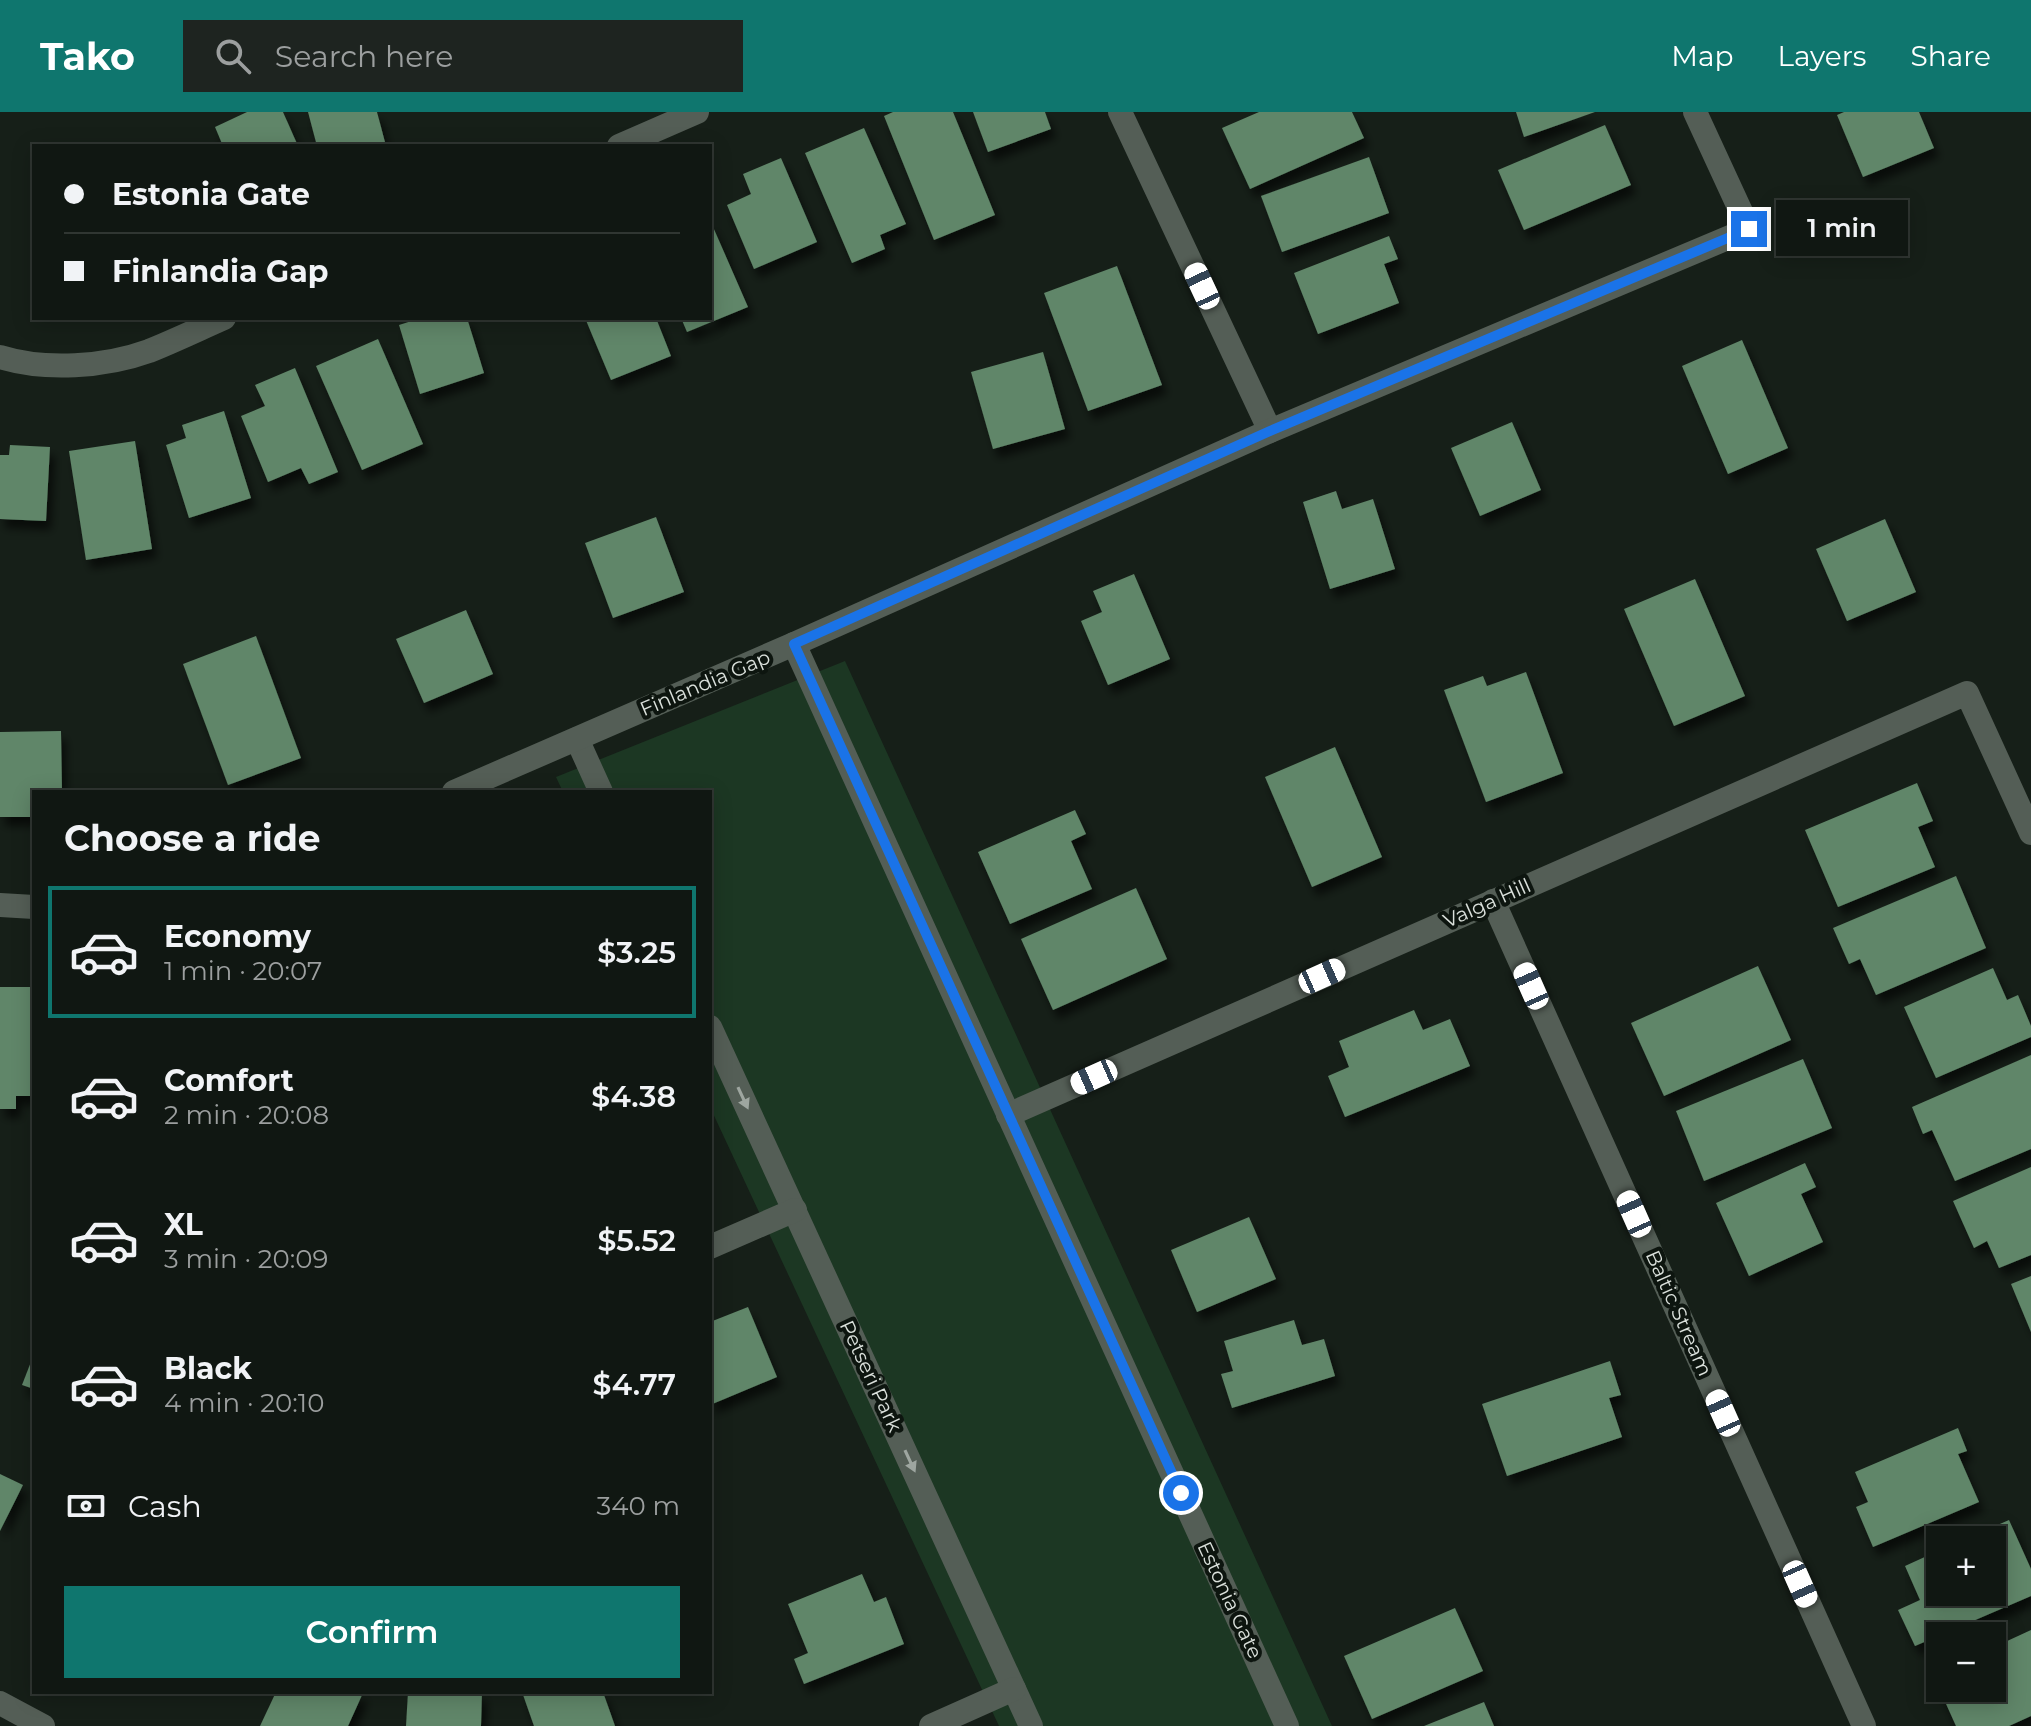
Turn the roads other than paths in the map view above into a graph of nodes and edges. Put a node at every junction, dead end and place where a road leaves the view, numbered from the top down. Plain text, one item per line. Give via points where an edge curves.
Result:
1 (697, 112) edge
2 (1120, 112) edge
3 (1695, 112) edge
4 (624, 144) edge
5 (219, 320) edge
6 (0, 357) edge
7 (1270, 431) junction
8 (794, 644) junction
9 (577, 739) junction
10 (459, 790) edge
11 (600, 790) edge
12 (2031, 833) edge
13 (1493, 901) junction
14 (0, 905) edge
15 (32, 907) edge
16 (712, 1031) edge
17 (1008, 1115) junction
18 (795, 1210) junction
19 (712, 1246) edge
20 (1014, 1689) junction
21 (0, 1703) edge
22 (43, 1726) edge
23 (931, 1726) edge
24 (1031, 1726) edge
25 (1287, 1726) edge
26 (1864, 1726) edge

1 - 4 street
2 - 7 street
3 - 7 street, Finlandia Gap via 1749,229
5 - 6 street via 146,352 90,364 22,364
7 - 8 street, Finlandia Gap
8 - 9 street, Finlandia Gap
8 - 17 street, Estonia Gate
9 - 10 street, Finlandia Gap
9 - 11 street
12 - 13 street, Valga Hill via 1967,693
13 - 17 street, Valga Hill
13 - 26 street, Baltic Stream
14 - 15 street
16 -> 18 street, Petseri Park
17 - 25 street, Estonia Gate
18 - 19 street
18 -> 20 street, Petseri Park
20 - 23 street
20 - 24 street, Petseri Park
21 - 22 street

